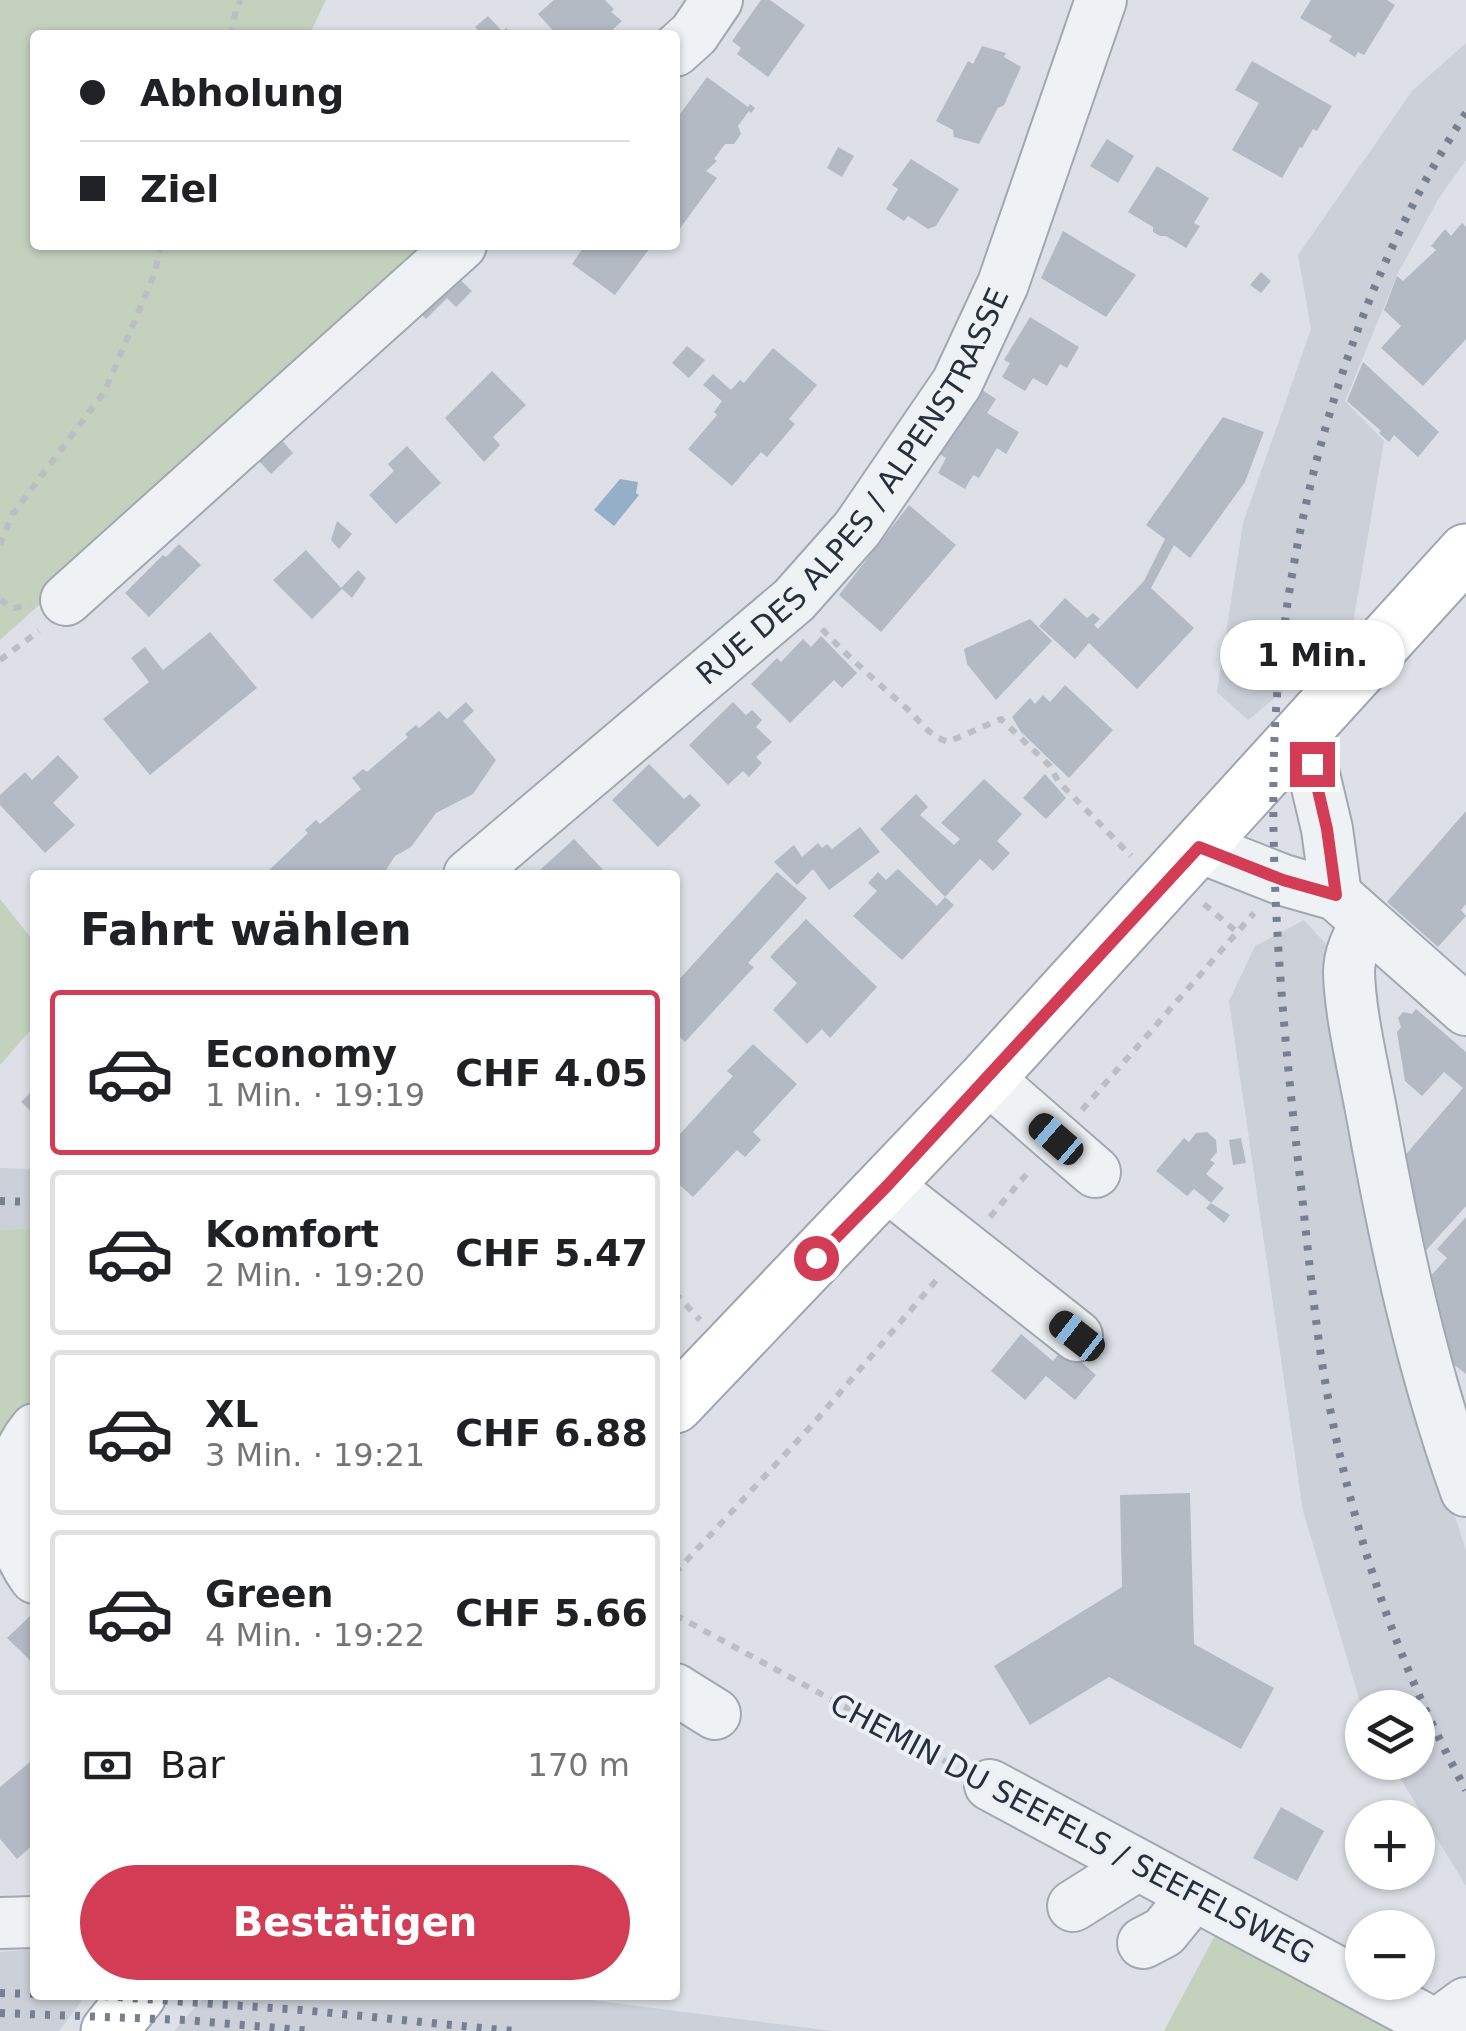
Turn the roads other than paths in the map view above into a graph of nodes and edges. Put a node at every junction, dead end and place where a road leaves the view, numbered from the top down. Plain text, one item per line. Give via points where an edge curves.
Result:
1 (717, 0) edge
2 (1101, 0) edge
3 (680, 47) edge
4 (454, 250) edge
5 (1458, 575) edge
6 (66, 600) dead end
7 (1304, 732) junction
8 (1199, 847) junction
9 (475, 870) edge
10 (1351, 908) junction
11 (1466, 1010) edge
12 (987, 1078) junction
13 (1095, 1172) dead end
14 (887, 1186) junction
15 (1077, 1336) dead end
16 (680, 1400) edge
17 (30, 1438) edge
18 (6, 1478) edge
19 (1466, 1491) edge
20 (30, 1569) edge
21 (990, 1785) road end
22 (1138, 1865) junction
23 (1194, 1895) junction
24 (1073, 1906) dead end
25 (30, 1922) edge
26 (0, 1923) edge
27 (1143, 1943) dead end
28 (134, 2000) edge
29 (1466, 2004) edge
30 (109, 2031) edge

1 - 3 street
2 - 9 street, RUE DES ALPES / ALPENSTRASSE via 1003,284 957,384 857,529 794,600
4 - 6 street
5 - 7 main road
7 - 8 main road
7 - 10 street
8 - 10 street
8 - 12 main road
10 - 11 street
10 - 19 street via 1349,970 1362,1058 1412,1310
12 - 13 street
12 - 14 main road
14 - 15 street
14 - 16 main road
17 - 18 street
18 - 20 street via 11,1524
21 - 22 street, CHEMIN DU SEEFELS / SEEFELSWEG
22 - 23 street, CHEMIN DU SEEFELS / SEEFELSWEG
22 - 24 street
23 - 27 street via 1164,1932
23 - 29 street, CHEMIN DU SEEFELS / SEEFELSWEG via 1436,2025
25 - 26 street
28 - 30 main road

